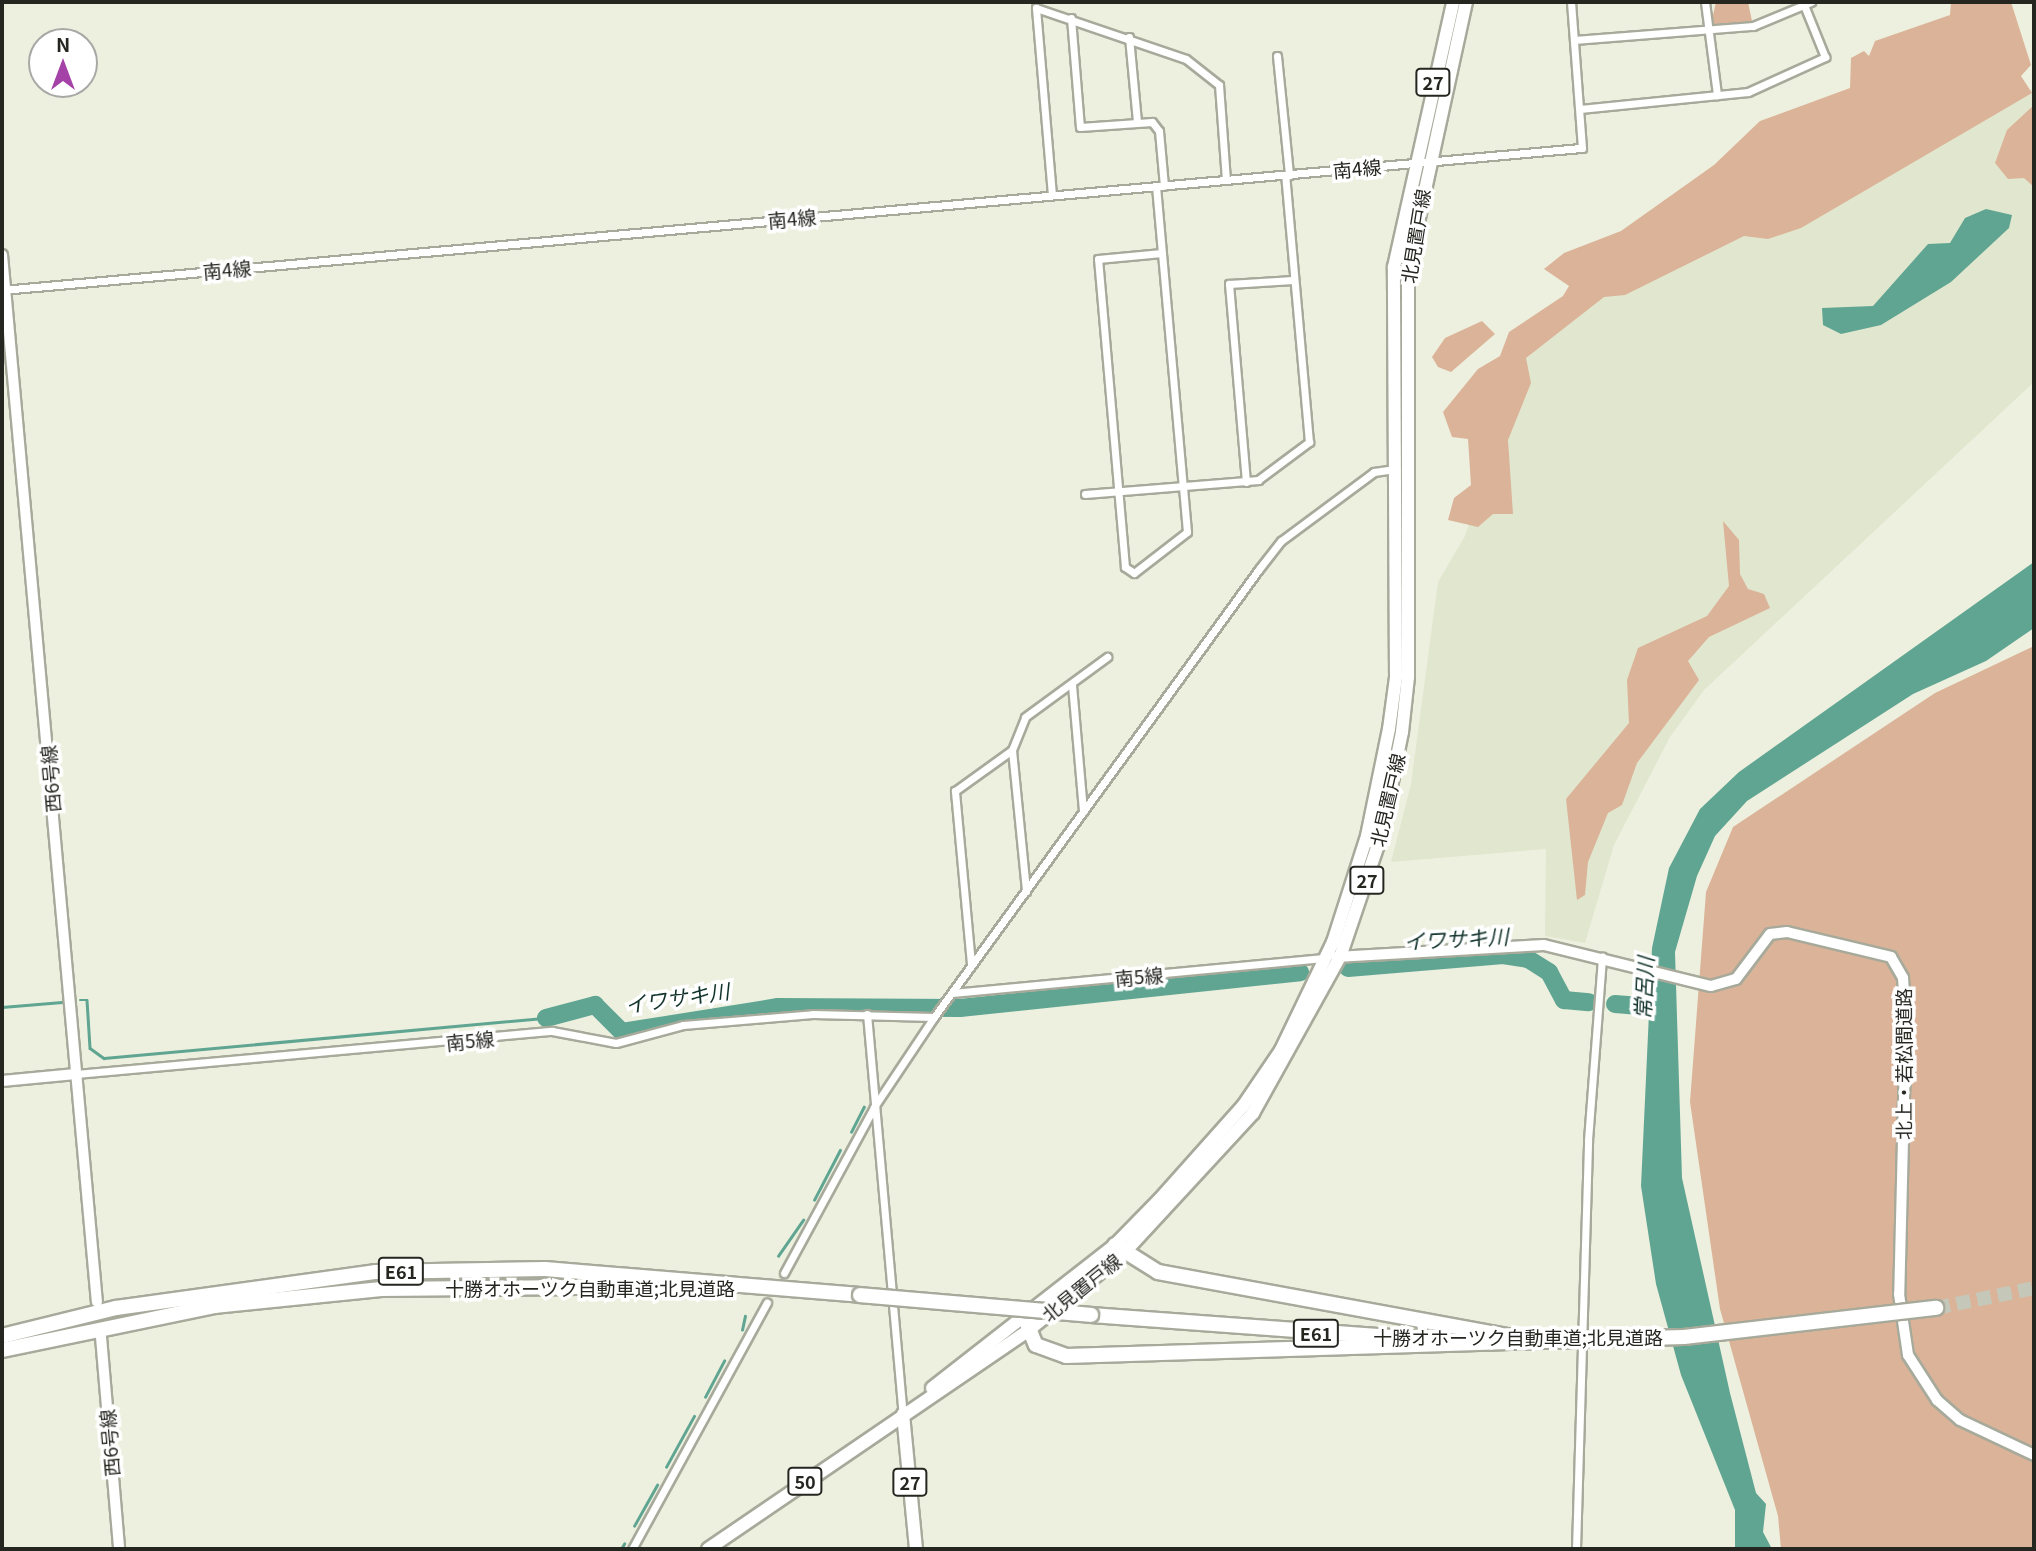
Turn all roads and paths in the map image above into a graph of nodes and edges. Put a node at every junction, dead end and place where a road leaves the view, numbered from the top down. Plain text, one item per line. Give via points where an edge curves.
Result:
1 (1453, 2) edge
2 (1466, 2) edge
3 (1571, 2) edge
4 (1705, 2) edge
5 (1807, 3) edge
6 (1071, 18) junction
7 (1710, 28) junction
8 (1129, 37) junction
9 (1574, 40) junction
10 (1278, 56) dead end
11 (1717, 95) junction
12 (1580, 109) junction
13 (1137, 122) junction
14 (1427, 161) junction
15 (1413, 162) junction
16 (1287, 175) junction
17 (1226, 180) junction
18 (1160, 186) junction
19 (1052, 195) junction
20 (1162, 253) junction
21 (2, 255) edge
22 (1293, 280) junction
23 (3, 290) edge
24 (1400, 469) junction
25 (1246, 482) junction
26 (1183, 487) junction
27 (1119, 493) junction
28 (1085, 494) dead end
29 (1107, 657) dead end
30 (1072, 685) junction
31 (1012, 750) junction
32 (1083, 811) junction
33 (1026, 891) junction
34 (1340, 957) junction
35 (1325, 958) junction
36 (1607, 958) junction
37 (971, 965) junction
38 (953, 993) junction
39 (939, 1011) junction
40 (867, 1014) junction
41 (76, 1074) junction
42 (2, 1081) edge
43 (874, 1107) junction
44 (1119, 1249) junction
45 (785, 1273) dead end
46 (806, 1290) junction
47 (97, 1302) dead end
48 (768, 1302) dead end
49 (1936, 1308) tunnel mouth
50 (1027, 1322) junction
51 (2, 1336) edge
52 (101, 1337) dead end
53 (1543, 1341) junction
54 (2, 1350) edge
55 (903, 1414) junction
56 (2034, 1455) edge
57 (119, 1549) edge
58 (632, 1549) edge
59 (708, 1549) edge
60 (916, 1549) edge
61 (1576, 1549) edge

1 - 15 main road, 北見置戸線 / 27
2 - 14 main road, 北見置戸線 / 27
3 - 9 street
4 - 7 street
5 - 7 street via 1753,26
5 - 11 street via 1825,57 1748,92
6 - 8 street
6 - 13 street via 1080,127
6 - 19 street via 1036,8
7 - 9 street
7 - 11 street
8 - 13 street
8 - 17 street via 1186,59 1219,85
9 - 12 street
10 - 16 street
11 - 12 street
12 - 14 street, 南4線 via 1582,148
13 - 18 street via 1152,122 1160,131
14 - 15 street, 南4線
14 - 24 main road, 北見置戸線 / 27 via 1408,268
15 - 16 street, 南4線
15 - 24 main road, 北見置戸線 / 27 via 1394,267
16 - 17 street, 南4線
16 - 22 street
17 - 18 street, 南4線
18 - 19 street, 南4線
18 - 20 street
19 - 23 street, 南4線
20 - 26 street
20 - 27 street via 1098,259
21 - 23 street, 西6号線
22 - 25 street via 1309,442 1258,480
22 - 25 street via 1229,284
23 - 41 street, 西6号線
24 - 32 street via 1374,472 1281,541
24 - 34 main road, 北見置戸線 / 27 via 1408,677 1402,732 1381,836
24 - 35 main road, 北見置戸線 / 27 via 1396,677 1390,729 1367,836
25 - 26 street
26 - 27 street
26 - 27 street via 1185,536 1134,573 1125,568
27 - 28 street
29 - 30 street
30 - 31 street via 1025,717
30 - 32 street
31 - 33 street
31 - 37 street via 956,791
32 - 33 street
33 - 37 street
34 - 35 street, 北上・若松間道路
34 - 36 street, 北上・若松間道路 via 1494,944
34 - 44 main road, 北見置戸線 / 27 via 1253,1113
35 - 38 street, 南5線
35 - 44 main road, 北見置戸線 / 27 via 1280,1050 1243,1106
36 - 56 street, 北上・若松間道路 via 1711,986 1736,979 1770,934 1787,932 1891,957 1903,978 1906,1017 1899,1294 1908,1354 1937,1400 1960,1420
36 - 61 street via 1588,1140
37 - 38 street
38 - 39 street
39 - 40 street, 南5線
39 - 43 street
40 - 41 street, 南5線 via 682,1025 616,1043 552,1031
40 - 43 street
41 - 42 street, 南5線
41 - 47 street, 西6号線
43 - 45 street
43 - 55 street
44 - 50 main road, 北見置戸線 / 27
44 - 53 highway via 1157,1272
46 - 51 highway, 十勝オホーツク自動車道;北見道路 / E61 via 545,1269 375,1272 128,1306
46 - 53 highway, 十勝オホーツク自動車道;北見道路 / E61, bridge via 1422,1340
46 - 54 highway, 十勝オホーツク自動車道;北見道路 / E61 via 557,1284 380,1289 214,1306
48 - 58 street
49 - 53 highway, 十勝オホーツク自動車道;北見道路 / E61, bridge via 1684,1337
50 - 53 highway via 1035,1345 1066,1356
50 - 55 main road, 北見置戸線 / 27
52 - 57 street, 西6号線
55 - 59 main road, 北見置戸線 / 50
55 - 60 main road, 27

